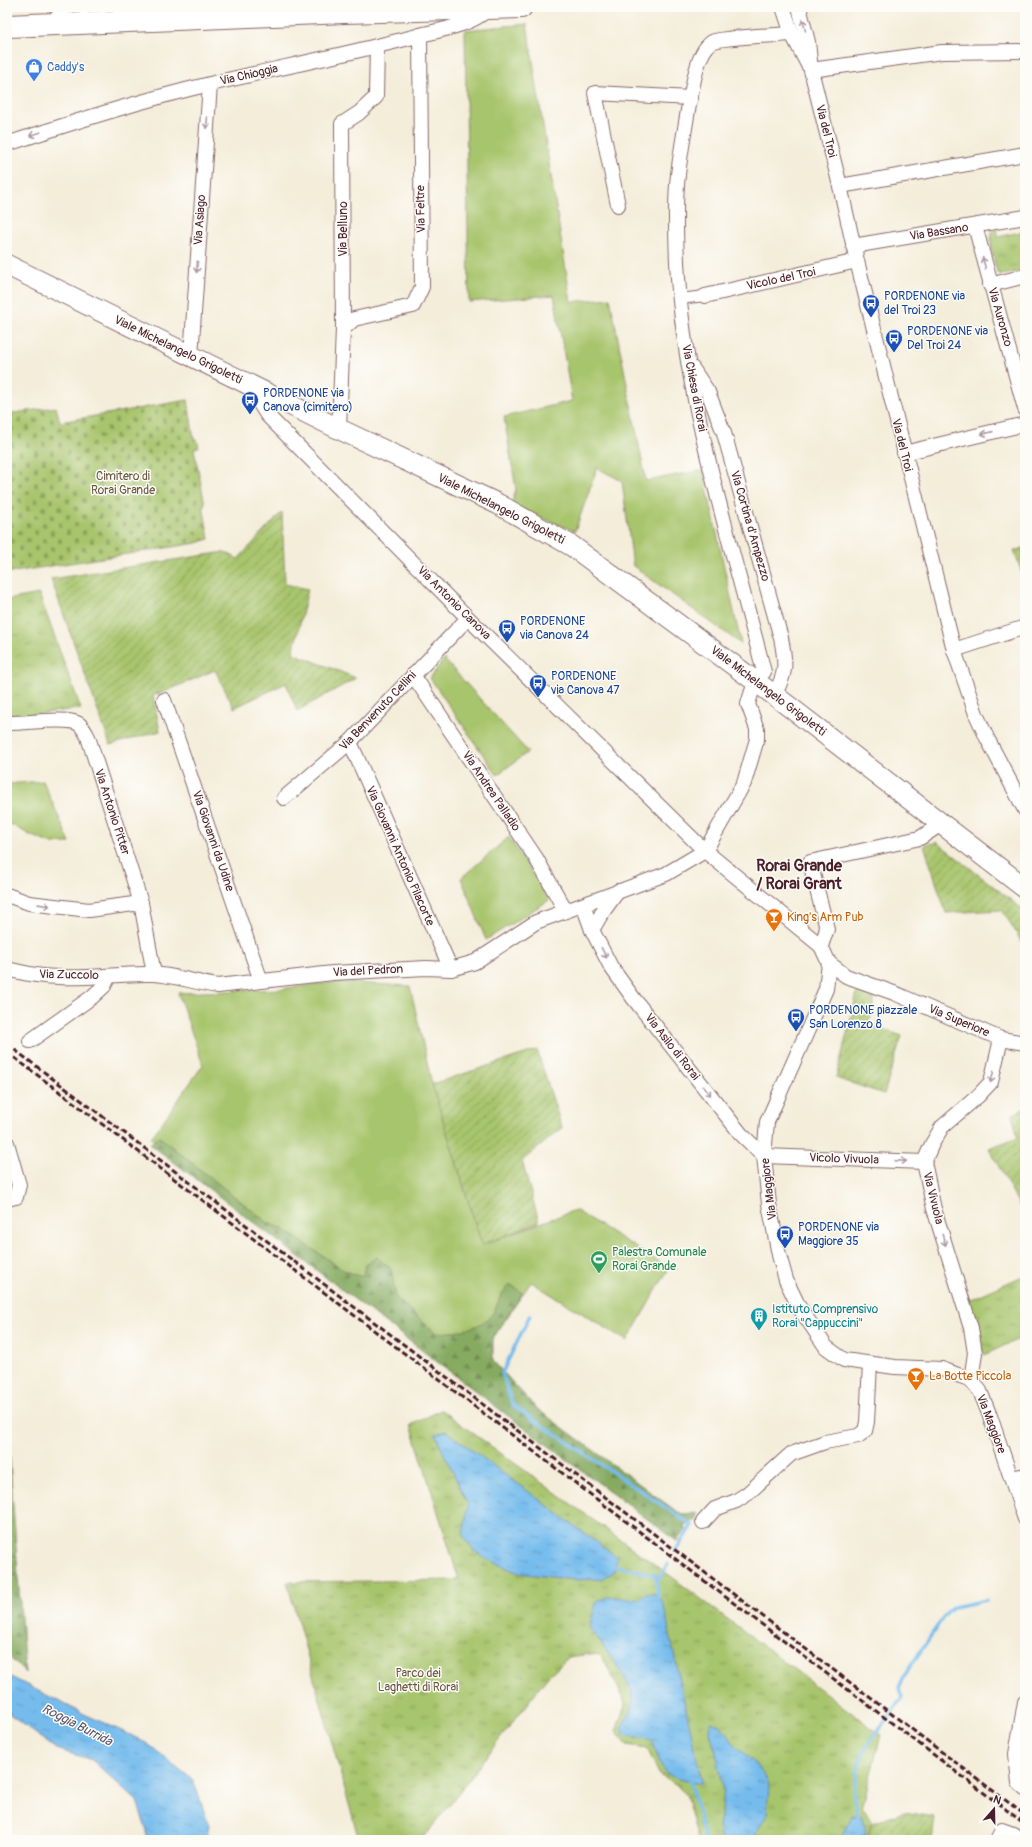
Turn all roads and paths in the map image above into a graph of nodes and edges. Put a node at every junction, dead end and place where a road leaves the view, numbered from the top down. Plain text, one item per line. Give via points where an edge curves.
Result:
1 (520, 7) edge
2 (783, 7) edge
3 (800, 7) edge
4 (489, 8) edge
5 (182, 13) edge
6 (60, 15) edge
7 (7, 26) edge
8 (792, 34) junction
9 (420, 35) junction
10 (377, 46) junction
11 (1025, 51) edge
12 (811, 70) junction
13 (210, 84) junction
14 (691, 98) junction
15 (7, 144) edge
16 (1025, 154) edge
17 (840, 186) junction
18 (618, 205) dead end
19 (1025, 217) edge
20 (975, 226) junction
21 (853, 246) junction
22 (857, 261) junction
23 (7, 265) edge
24 (1025, 276) edge
25 (990, 285) junction
26 (705, 296) joint
27 (679, 299) junction
28 (343, 329) junction
29 (191, 356) junction
30 (688, 362) junction
31 (246, 382) junction
32 (1025, 409) edge
33 (1025, 424) edge
34 (339, 429) junction
35 (904, 453) junction
36 (468, 618) junction
37 (1025, 627) edge
38 (954, 650) junction
39 (764, 672) dead end
40 (413, 675) junction
41 (752, 691) dead end
42 (774, 695) junction
43 (164, 700) dead end
44 (7, 723) edge
45 (350, 742) junction
46 (284, 798) dead end
47 (1025, 810) edge
48 (941, 824) junction
49 (705, 851) junction
50 (1025, 888) edge
51 (618, 891) junction
52 (7, 895) edge
53 (141, 903) junction
54 (583, 905) junction
55 (565, 910) junction
56 (592, 930) junction
57 (821, 946) junction
58 (829, 963) junction
59 (7, 969) edge
60 (451, 970) junction
61 (154, 974) junction
62 (108, 976) junction
63 (261, 981) junction
64 (1001, 1039) junction
65 (30, 1041) dead end
66 (1025, 1043) edge
67 (7, 1143) edge
68 (764, 1156) junction
69 (924, 1162) junction
70 (7, 1199) edge
71 (870, 1364) junction
72 (971, 1380) junction
73 (1019, 1477) edge
74 (1025, 1519) edge
75 (702, 1522) dead end
76 (1025, 1702) edge
77 (1025, 1788) edge
78 (999, 1835) edge
79 (1021, 1840) edge

1 - 4 main road
2 - 8 street, Via del Troi
12 -> 3 street, Via del Troi
4 - 5 main road
4 - 9 street, Via Chioggia via 480,16 449,28
5 - 6 main road
6 - 7 main road
8 - 12 street, Via del Troi
8 - 14 street, Via Chiesa di Rorai via 732,38 713,42 705,50 697,66
9 - 10 street, Via Chioggia
9 - 28 street, Via Feltre via 422,287 413,306 354,319
10 - 13 street, Via Chioggia
10 - 28 street, Via Belluno via 376,97 342,124
11 - 12 street via 942,52
12 - 17 street, Via del Troi
13 -> 15 street, Via Chioggia via 64,125
13 -> 29 street, Via Asiago
14 - 18 street via 595,93
14 - 27 street, Via Chiesa di Rorai via 677,186
16 - 17 street
17 - 21 street, Via del Troi
19 - 20 street, Via Bassano
20 - 21 street, Via Bassano
25 -> 20 street, Via Auronzo
21 - 22 street, Via del Troi
22 - 26 street, Vicolo del Troi
22 - 35 street, Via del Troi
23 - 29 main road, Viale Michelangelo Grigoletti
24 - 25 street
25 - 32 street, Via Auronzo
26 - 27 street
27 - 30 street, Via Chiesa di Rorai
28 - 34 street, Via Belluno
29 - 31 main road, Viale Michelangelo Grigoletti
30 - 39 street, Via Chiesa di Rorai via 697,411 730,548
30 - 42 street, Via Cortina d'Ampezzo via 708,392 724,434 781,638 786,661 785,670
31 - 34 main road, Viale Michelangelo Grigoletti
31 - 36 street, Via Antonio Canova via 266,415
33 -> 35 street
34 - 42 main road, Viale Michelangelo Grigoletti via 498,504 572,546
35 - 38 street, Via del Troi
36 - 40 street, Via Benvenuto Cellini
36 - 49 street, Via Antonio Canova
37 - 38 street
38 - 47 street, Via del Troi via 981,726
40 - 45 street, Via Benvenuto Cellini
40 - 55 street, Via Andrea Palladio via 536,858
41 - 49 street via 748,704 757,729 752,760 744,783
42 - 48 main road, Viale Michelangelo Grigoletti
43 - 63 street, Via Giovanni da Udine
44 - 53 street, Via Antonio Pitter via 24,724 66,719 79,724 88,737
45 - 46 street, Via Benvenuto Cellini
45 - 60 street, Via Giovanni Antonio Pilacorte
48 - 50 main road, Viale Michelangelo Grigoletti
48 - 57 street via 920,838 810,862 827,929
49 - 51 street, Via del Pedron via 666,874
49 - 57 street, Via Antonio Canova
51 - 54 street, Via del Pedron
51 - 56 street
52 -> 53 street via 29,903 89,910
53 - 61 street, Via Antonio Pitter
54 - 55 street, Via del Pedron
54 - 56 street, Via Asilo di Rorai
55 - 60 street, Via del Pedron via 536,922 475,962
56 -> 68 street, Via Asilo di Rorai via 611,967 634,999 741,1134
57 - 58 street
58 - 64 street, Via Superiore via 846,976 894,992
58 - 68 street, Via Maggiore via 826,989 767,1122
59 - 62 street, Via Zuccolo via 58,978
60 - 63 street, Via del Pedron via 426,968 333,973
61 - 62 street, Via del Pedron
61 - 63 street, Via del Pedron via 218,986
62 - 65 street via 104,986 92,997
64 - 66 street, Via Superiore
64 -> 69 street, Via Vivuola via 990,1082 978,1096 942,1127
67 - 70 street via 19,1186 16,1197
68 -> 69 street, Vicolo Vivuola
68 - 71 street, Via Maggiore via 778,1254 786,1280 799,1307 826,1347 844,1360
69 -> 72 street, Via Vivuola via 934,1209 971,1328 975,1353
71 - 72 street, Via Maggiore via 942,1370
71 - 75 street via 865,1431 858,1436 825,1442 791,1454 747,1494 715,1509
72 - 73 street, Via Maggiore via 980,1391
73 - 74 street, Via Maggiore
76 - 77 street via 1016,1754 1019,1783
78 - 79 street via 1013,1834

